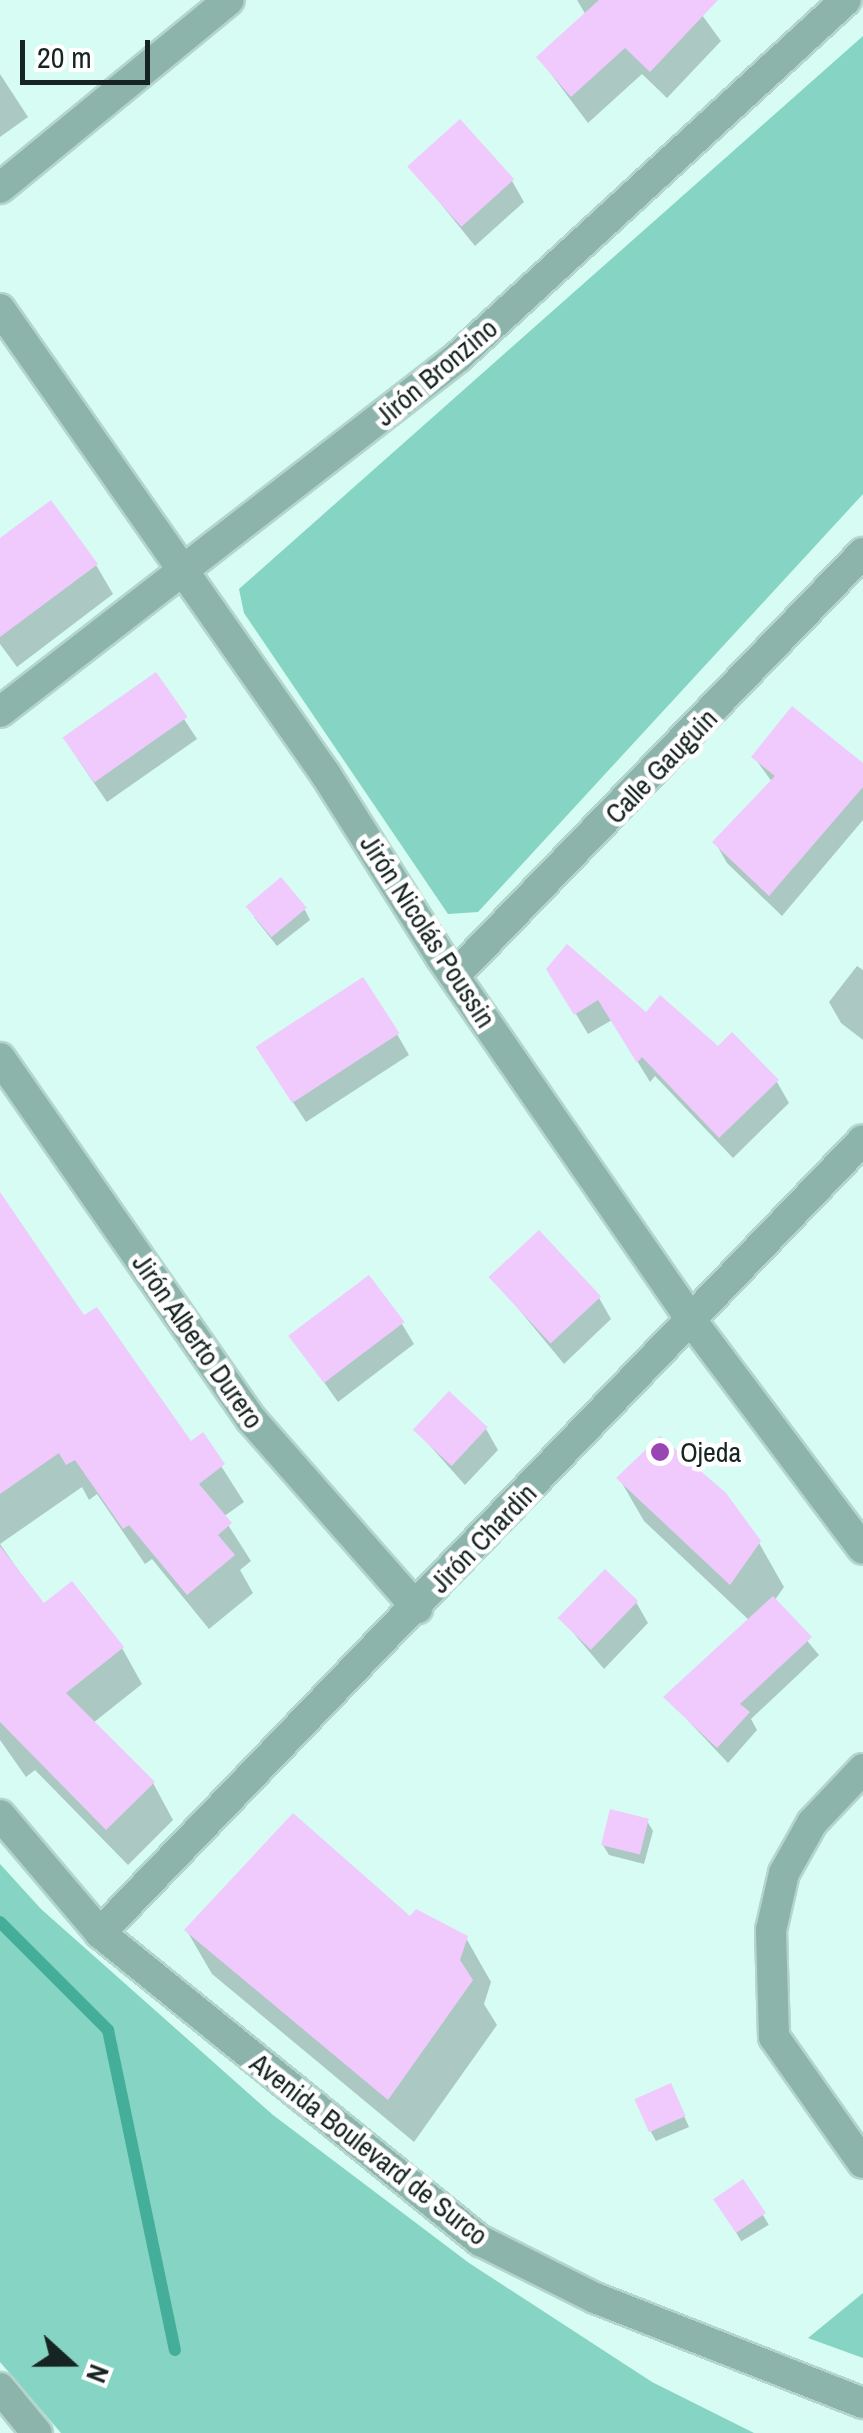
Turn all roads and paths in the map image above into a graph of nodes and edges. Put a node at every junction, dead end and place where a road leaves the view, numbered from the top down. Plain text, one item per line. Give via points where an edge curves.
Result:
1 (228, 0) edge
2 (846, 0) edge
3 (0, 188) edge
4 (0, 309) edge
5 (863, 554) edge
6 (187, 570) junction
7 (0, 712) edge
8 (455, 975) junction
9 (0, 1058) edge
10 (863, 1140) edge
11 (691, 1320) junction
12 (863, 1549) edge
13 (417, 1608) junction
14 (863, 1768) edge
15 (0, 1815) edge
16 (100, 1934) junction
17 (863, 2163) edge
18 (0, 2388) edge
19 (863, 2403) edge
20 (0, 2404) edge
21 (10, 2433) edge
22 (37, 2433) edge

1 - 3 street
2 - 6 street, Jirón Bronzino via 458,357
4 - 6 street, Jirón Nicolás Poussin
5 - 8 street, Calle Gauguin
6 - 7 street, Jirón Bronzino
6 - 8 street, Jirón Nicolás Poussin
8 - 11 street, Jirón Nicolás Poussin
9 - 13 street, Jirón Alberto Durero via 250,1419
10 - 11 street, Jirón Chardin
11 - 12 street, Jirón Nicolás Poussin
11 - 13 street, Jirón Chardin
13 - 16 street, Jirón Chardin
14 - 17 street via 812,1823 784,1873 771,1930 774,2037
15 - 16 street, Avenida Boulevard de Surco
16 - 19 street, Avenida Boulevard de Surco via 481,2241 595,2298
18 - 22 street
20 - 21 street

